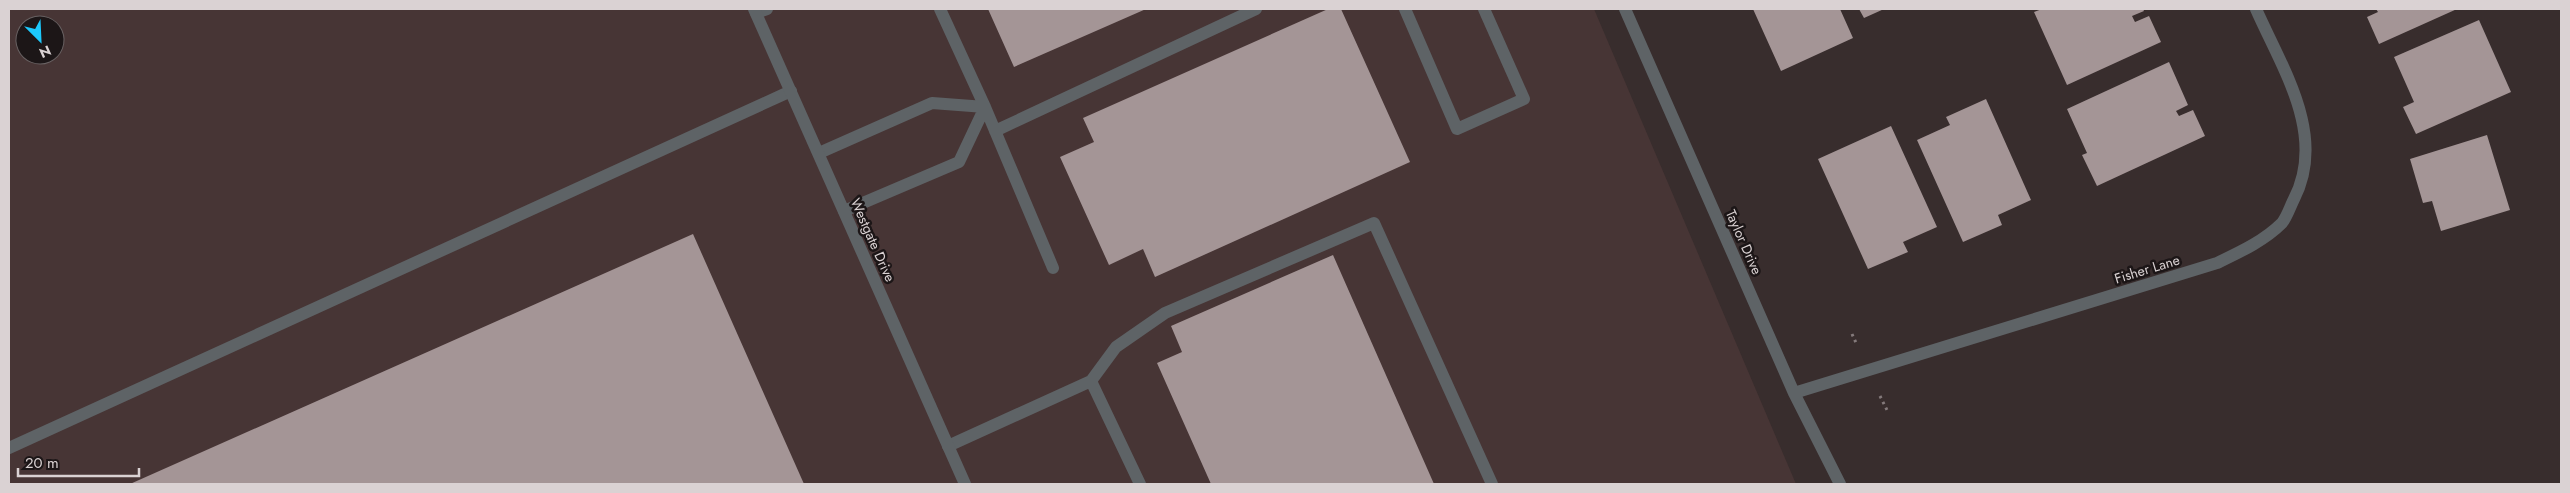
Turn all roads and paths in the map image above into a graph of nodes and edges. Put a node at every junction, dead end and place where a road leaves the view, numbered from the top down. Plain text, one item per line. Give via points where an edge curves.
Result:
1 (940, 9) edge
2 (1256, 9) edge
3 (1405, 9) edge
4 (1484, 9) edge
5 (1625, 9) edge
6 (2256, 9) edge
7 (759, 10) edge
8 (791, 91) junction
9 (985, 107) junction
10 (995, 131) junction
11 (819, 153) junction
12 (844, 211) junction
13 (1053, 268) dead end
14 (1091, 381) junction
15 (1794, 393) junction
16 (948, 446) junction
17 (9, 448) edge
18 (965, 484) edge
19 (1140, 484) edge
20 (1492, 484) edge
21 (1840, 484) edge

1 - 9 street
2 - 10 street
3 - 4 street via 1457,129 1524,99
5 - 15 street, Taylor Drive
6 - 15 street, Fisher Lane via 2302,113 2307,161 2298,192 2283,222 2257,244 2218,263
7 - 8 street, Westgate Drive
8 - 11 street, Westgate Drive
8 - 17 street
9 - 10 street
9 - 11 street via 932,103
9 - 12 street via 959,162
10 - 13 street
11 - 12 street, Westgate Drive
12 - 16 street, Westgate Drive
14 - 16 street
14 - 19 street
14 - 20 street via 1116,347 1166,313 1374,223
15 - 21 street, Taylor Drive
16 - 18 street, Westgate Drive

